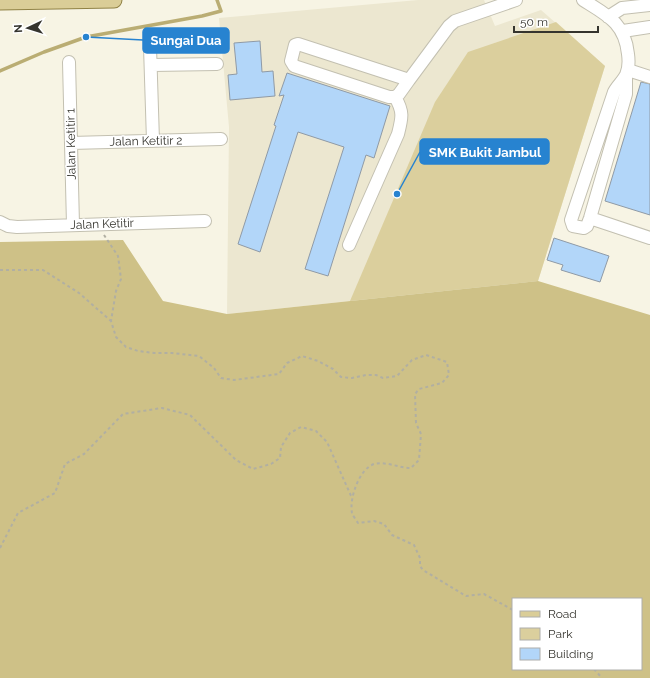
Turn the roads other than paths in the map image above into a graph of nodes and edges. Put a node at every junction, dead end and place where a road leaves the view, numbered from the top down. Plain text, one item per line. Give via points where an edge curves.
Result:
1 (114, 0) edge
2 (516, 0) edge
3 (588, 1) edge
4 (0, 2) edge
5 (650, 5) edge
6 (608, 17) junction
7 (650, 26) edge
8 (623, 31) junction
9 (150, 47) dead end
10 (69, 62) dead end
11 (217, 64) dead end
12 (151, 65) junction
13 (627, 73) junction
14 (650, 77) edge
15 (409, 80) junction
16 (395, 98) junction
17 (220, 139) dead end
18 (153, 141) junction
19 (71, 143) junction
20 (590, 218) junction
21 (205, 221) dead end
22 (0, 222) edge
23 (73, 225) junction
24 (650, 238) edge
25 (349, 245) dead end

1 - 4 main road
2 - 15 street via 455,21
3 - 6 street
5 - 6 street via 622,8
6 - 8 street
7 - 8 street
8 - 13 street via 629,62
9 - 12 street
10 - 19 street, Jalan Ketitir 1
11 - 12 street
12 - 18 street
13 - 14 street
13 - 20 street via 626,94
13 - 20 street via 614,92 571,224 584,228
15 - 16 street
15 - 16 street via 302,45 295,46 291,61 294,66
16 - 25 street via 401,114 398,134
17 - 18 street, Jalan Ketitir 2
18 - 19 street, Jalan Ketitir 2
19 - 23 street, Jalan Ketitir 1
20 - 24 street
21 - 23 street, Jalan Ketitir
22 - 23 street, Jalan Ketitir via 17,227

